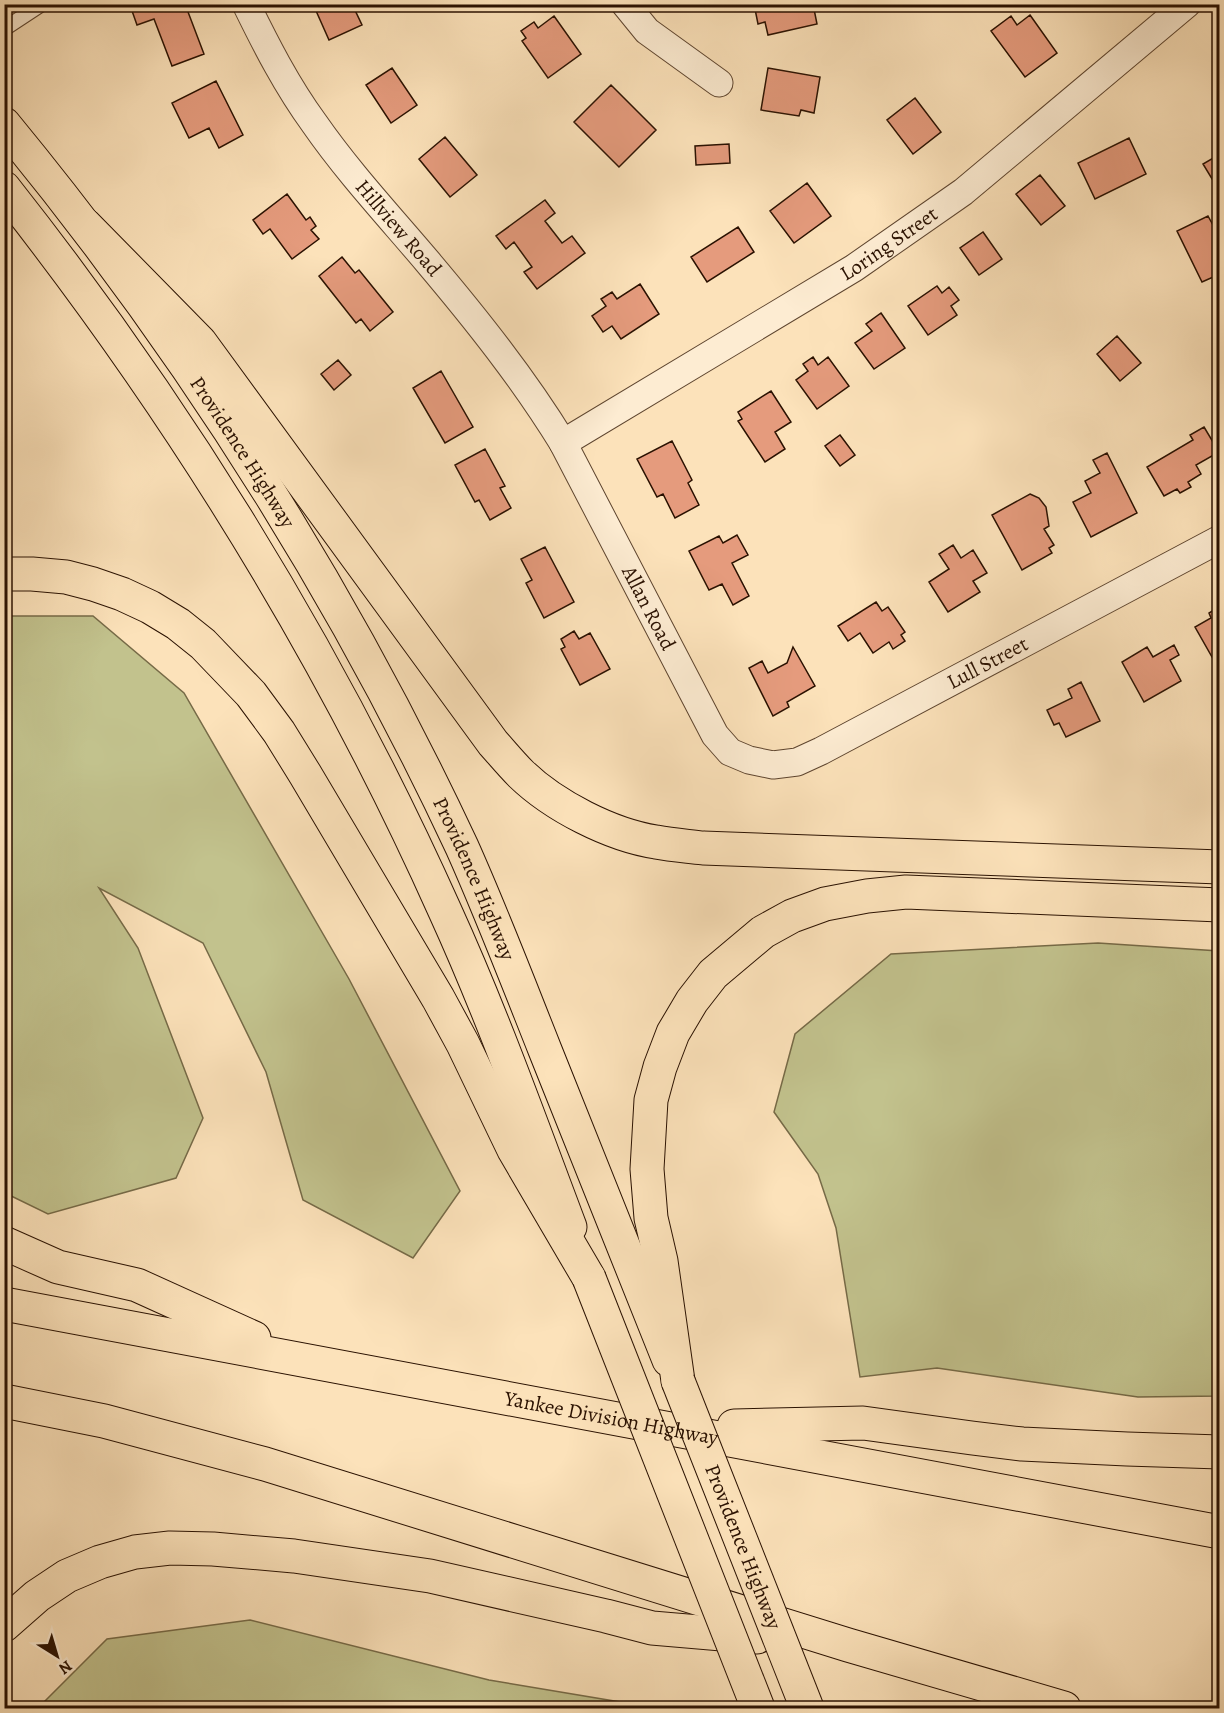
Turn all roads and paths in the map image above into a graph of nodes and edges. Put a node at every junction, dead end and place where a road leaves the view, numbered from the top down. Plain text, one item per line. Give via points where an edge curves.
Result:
1 (42, 4) edge
2 (246, 4) edge
3 (625, 4) edge
4 (1187, 4) edge
5 (4, 29) edge
6 (719, 83) dead end
7 (4, 124) edge
8 (4, 188) edge
9 (85, 225) junction
10 (563, 443) junction
11 (1220, 539) edge
12 (4, 574) edge
13 (749, 760) joint
14 (1220, 867) edge
15 (1220, 905) edge
16 (4, 1243) edge
17 (589, 1278) junction
18 (4, 1304) edge
19 (661, 1319) junction
20 (303, 1360) junction
21 (4, 1401) edge
22 (667, 1428) junction
23 (1220, 1452) edge
24 (1220, 1532) edge
25 (4, 1625) edge
26 (848, 1645) junction
27 (758, 1708) edge
28 (807, 1708) edge
29 (1064, 1708) edge

1 - 5 lane
2 - 10 street, Hillview Road via 313,122 511,364
3 - 6 street via 647,32
4 - 10 street, Loring Street via 945,205 854,268
7 - 9 main road, Providence Highway
8 - 17 main road, Providence Highway via 92,303 183,433 271,574 377,766 466,958
9 - 14 main road via 200,342 493,742 521,774 575,813 614,831 655,842 703,848
9 - 19 main road, Providence Highway via 248,459 335,603 411,744 483,894
10 - 13 street, Allan Road via 716,735 730,752
11 - 13 street, Lull Street via 821,751 797,762 773,765
12 - 17 main road via 66,577 150,607 203,644 251,694 305,774 438,998 514,1150
15 - 19 main road via 906,892 825,904 763,932 713,974 692,1001 673,1033 651,1100 647,1168 653,1234 661,1261
16 - 20 main road via 58,1268 137,1285
17 - 27 main road, Providence Highway, bridge
18 - 20 main road, Yankee Division Highway
19 - 28 main road, Providence Highway, bridge via 678,1381
20 - 22 main road, Yankee Division Highway
21 - 26 main road via 104,1421 265,1464
22 - 23 main road via 863,1423 1022,1444
22 - 24 main road, Yankee Division Highway
25 - 26 main road via 67,1576 100,1562 135,1552 213,1549 294,1556 430,1576 652,1628
26 - 29 main road

